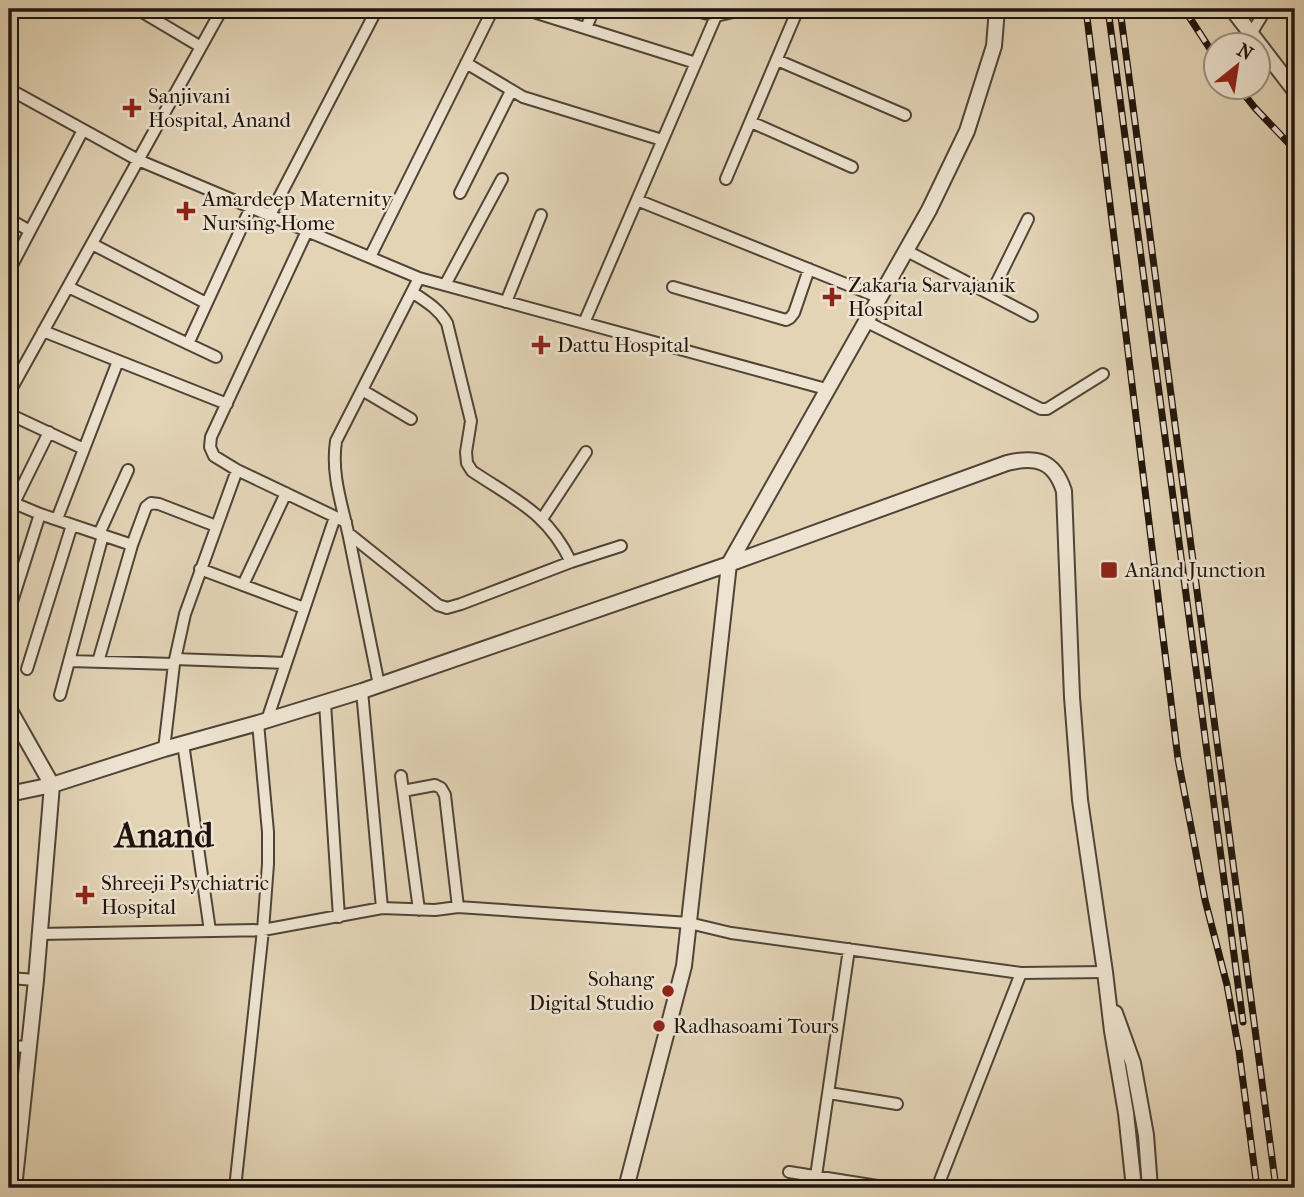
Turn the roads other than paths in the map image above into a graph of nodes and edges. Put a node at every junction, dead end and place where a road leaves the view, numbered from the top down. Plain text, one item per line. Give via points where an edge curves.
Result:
1 (137, 9) edge
2 (222, 9) edge
3 (377, 9) edge
4 (493, 9) edge
5 (524, 9) edge
6 (594, 9) edge
7 (688, 9) edge
8 (746, 9) edge
9 (798, 9) edge
10 (996, 9) edge
11 (1231, 9) edge
12 (1266, 9) edge
13 (716, 16) junction
14 (586, 28) junction
15 (1249, 32) edge
16 (1252, 32) edge
17 (201, 47) junction
18 (777, 60) junction
19 (1272, 61) edge
20 (466, 63) junction
21 (696, 63) junction
22 (9, 89) edge
23 (511, 90) junction
24 (1295, 91) edge
25 (905, 115) dead end
26 (751, 122) junction
27 (83, 130) junction
28 (663, 140) junction
29 (138, 160) junction
30 (852, 167) dead end
31 (726, 179) dead end
32 (502, 180) dead end
33 (460, 193) dead end
34 (637, 200) junction
35 (251, 207) junction
36 (270, 215) junction
37 (541, 215) dead end
38 (9, 219) edge
39 (1028, 219) dead end
40 (30, 231) junction
41 (307, 231) junction
42 (92, 244) junction
43 (905, 250) junction
44 (370, 257) junction
45 (809, 269) junction
46 (9, 271) edge
47 (419, 278) junction
48 (445, 285) junction
49 (68, 287) junction
50 (673, 287) dead end
51 (412, 292) junction
52 (991, 294) junction
53 (878, 297) junction
54 (506, 302) junction
55 (206, 303) junction
56 (1032, 316) dead end
57 (865, 321) junction
58 (584, 323) junction
59 (43, 331) junction
60 (188, 344) junction
61 (216, 357) dead end
62 (118, 361) junction
63 (1103, 374) dead end
64 (362, 390) junction
65 (826, 390) junction
66 (9, 393) edge
67 (227, 404) junction
68 (9, 414) edge
69 (411, 419) dead end
70 (49, 432) junction
71 (84, 449) junction
72 (586, 452) dead end
73 (128, 470) dead end
74 (237, 470) junction
75 (286, 493) junction
76 (11, 502) edge
77 (40, 513) junction
78 (335, 517) junction
79 (57, 519) junction
80 (542, 519) junction
81 (72, 525) junction
82 (216, 526) junction
83 (347, 527) junction
84 (101, 534) junction
85 (132, 545) junction
86 (621, 546) dead end
87 (571, 562) junction
88 (729, 564) junction
89 (200, 569) junction
90 (243, 585) junction
91 (304, 608) junction
92 (9, 611) edge
93 (69, 661) junction
94 (174, 661) junction
95 (98, 662) junction
96 (286, 663) junction
97 (27, 669) dead end
98 (379, 685) junction
99 (362, 691) junction
100 (60, 695) dead end
101 (325, 703) junction
102 (9, 709) edge
103 (262, 722) junction
104 (183, 743) junction
105 (164, 749) junction
106 (401, 776) dead end
107 (52, 785) junction
108 (404, 791) junction
109 (9, 794) edge
110 (458, 906) junction
111 (382, 908) junction
112 (419, 910) junction
113 (339, 917) junction
114 (689, 923) junction
115 (263, 930) junction
116 (210, 931) junction
117 (39, 934) junction
118 (849, 949) junction
119 (1105, 972) junction
120 (1021, 973) junction
121 (9, 978) edge
122 (36, 980) junction
123 (1108, 992) junction
124 (9, 1046) edge
125 (29, 1047) junction
126 (828, 1093) junction
127 (897, 1104) dead end
128 (789, 1172) dead end
129 (816, 1176) junction
130 (14, 1188) edge
131 (234, 1188) edge
132 (626, 1188) edge
133 (890, 1188) edge
134 (937, 1188) edge
135 (1134, 1188) edge
136 (1150, 1188) edge

1 - 17 street
2 - 17 street
3 - 36 street
4 - 20 street
5 - 14 street
6 - 14 street
7 - 13 street
8 - 13 street
9 - 18 street
10 - 43 street via 994,46 967,131
11 - 15 street
12 - 16 street
13 - 21 street
14 - 21 street
17 - 29 street
18 - 25 street
18 - 26 street
19 - 24 street
20 - 23 street
20 - 44 street
21 - 28 street
22 - 27 street
23 - 28 street
23 - 33 street
26 - 30 street
26 - 31 street
27 - 29 street
27 - 40 street
28 - 34 street
29 - 35 street
29 - 42 street
32 - 48 street
34 - 45 street
34 - 58 street
35 - 36 street
35 - 55 street
36 - 41 street
37 - 54 street
38 - 40 street
39 - 52 street
40 - 46 street
41 - 44 street
41 - 67 street
42 - 49 street
42 - 55 street
43 - 52 street
43 - 53 street
44 - 47 street
45 - 50 street via 794,313 786,320
45 - 53 street
47 - 48 street
47 - 51 street
48 - 54 street
49 - 59 street
49 - 60 street
51 - 64 street
51 - 80 street via 441,313 447,323 471,421 467,463
52 - 56 street
53 - 57 street
54 - 58 street
55 - 60 street
57 - 63 street via 1041,409
57 - 65 street
58 - 65 street
59 - 62 street
59 - 66 street
60 - 61 street
62 - 67 street
62 - 71 street
64 - 69 street
64 - 83 street via 336,441 334,458
65 - 88 street
67 - 74 street via 210,447 214,456
68 - 70 street
70 - 71 street
70 - 76 street
71 - 79 street
72 - 80 street
73 - 84 street
74 - 75 street
74 - 82 street
75 - 78 street
75 - 90 street
76 - 77 street
77 - 79 street
77 - 92 street
78 - 83 street
78 - 91 street
79 - 81 street
80 - 87 street
81 - 84 street
81 - 97 street
82 - 85 street via 151,503
82 - 89 street
83 - 87 street via 447,608
83 - 98 street
84 - 85 street
84 - 93 street
85 - 95 street
86 - 87 street
88 - 98 street
88 - 114 street
88 - 119 street via 1007,463 1026,459 1051,468 1064,491 1080,800
89 - 90 street
89 - 94 street
90 - 91 street
91 - 96 street
93 - 95 street
93 - 100 street
94 - 95 street
94 - 96 street
94 - 105 street
96 - 103 street
98 - 99 street
99 - 101 street
99 - 111 street
101 - 103 street
101 - 113 street
102 - 107 street
103 - 104 street
103 - 115 street via 268,832
104 - 105 street
104 - 116 street
105 - 107 street
106 - 108 street
107 - 109 street
107 - 117 street
108 - 110 street via 435,785 445,795
108 - 112 street
110 - 112 street
110 - 114 street
111 - 112 street
111 - 113 street
113 - 115 street
114 - 118 street
114 - 132 street via 684,965
115 - 116 street
115 - 131 street
116 - 117 street
117 - 122 street
118 - 120 street
118 - 126 street
119 - 120 street
119 - 123 street
120 - 134 street
121 - 122 street
122 - 125 street
123 - 135 street
123 - 136 street via 1133,1063
124 - 125 street
125 - 130 street
126 - 127 street
126 - 129 street
128 - 129 street
129 - 133 street

